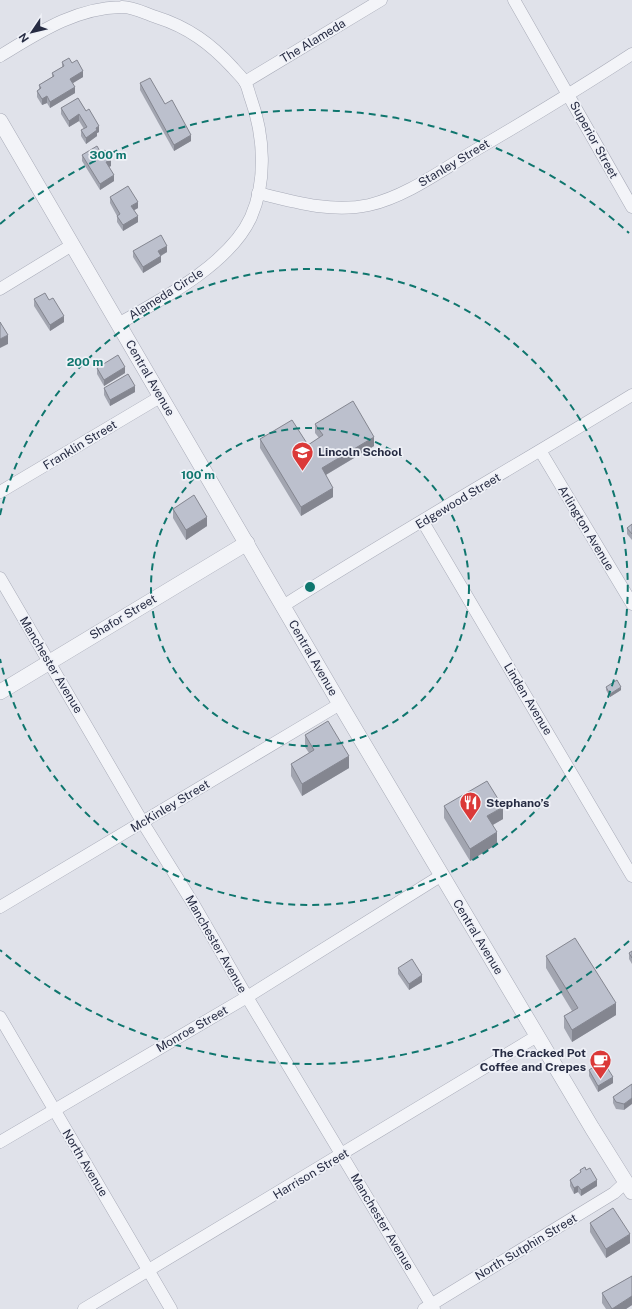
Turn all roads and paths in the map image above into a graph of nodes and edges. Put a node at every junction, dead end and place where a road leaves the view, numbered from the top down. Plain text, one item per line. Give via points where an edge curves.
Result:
1 (381, 0) edge
2 (514, 0) edge
3 (123, 3) edge
4 (632, 54) edge
5 (0, 56) edge
6 (245, 82) junction
7 (569, 95) junction
8 (0, 121) edge
9 (258, 192) junction
10 (632, 207) edge
11 (72, 245) junction
12 (0, 289) edge
13 (118, 324) junction
14 (632, 395) edge
15 (160, 397) junction
16 (541, 452) junction
17 (0, 492) edge
18 (423, 522) junction
19 (247, 543) junction
20 (0, 578) edge
21 (632, 604) edge
22 (283, 606) junction
23 (50, 662) junction
24 (0, 692) edge
25 (340, 704) junction
26 (143, 823) junction
27 (442, 875) junction
28 (632, 876) edge
29 (0, 907) edge
30 (247, 997) junction
31 (0, 1016) edge
32 (537, 1036) junction
33 (54, 1110) junction
34 (0, 1142) edge
35 (342, 1155) junction
36 (630, 1181) edge
37 (149, 1270) junction
38 (430, 1308) edge
39 (84, 1309) edge
40 (171, 1309) edge

1 - 6 street, The Alameda
2 - 7 street, Superior Street
3 - 5 street, Alameda Circle via 90,10 62,20
3 - 6 street, Alameda Circle via 203,38
4 - 7 street, Stanley Street
6 - 9 street, Alameda Circle via 256,114 262,152
7 - 9 street, Stanley Street via 403,194 368,205 329,208 302,204
7 - 10 street, Superior Street
8 - 11 street, Central Avenue
9 - 13 street, Alameda Circle via 250,218 232,244 208,268
11 - 12 street
11 - 13 street, Central Avenue
13 - 15 street, Central Avenue
14 - 16 street, Edgewood Street
15 - 17 street, Franklin Street
15 - 19 street, Central Avenue
16 - 18 street, Edgewood Street
16 - 21 street, Arlington Avenue
18 - 22 street, Edgewood Street
18 - 28 street, Linden Avenue
19 - 22 street, Central Avenue
19 - 23 street, Shafor Street
20 - 23 street, Manchester Avenue
22 - 25 street, Central Avenue
23 - 24 street, Shafor Street
23 - 26 street, Manchester Avenue
25 - 26 street, McKinley Street
25 - 27 street, Central Avenue
26 - 29 street, McKinley Street
26 - 30 street, Manchester Avenue
27 - 30 street, Monroe Street
27 - 32 street, Central Avenue
30 - 33 street, Monroe Street
30 - 35 street, Manchester Avenue
31 - 33 street, North Avenue
32 - 35 street, Harrison Street
32 - 36 street, Central Avenue
33 - 34 street, Monroe Street
33 - 37 street, North Avenue
35 - 37 street, Harrison Street
35 - 38 street, Manchester Avenue
36 - 38 street, North Sutphin Street
37 - 39 street, Harrison Street
37 - 40 street, North Avenue

